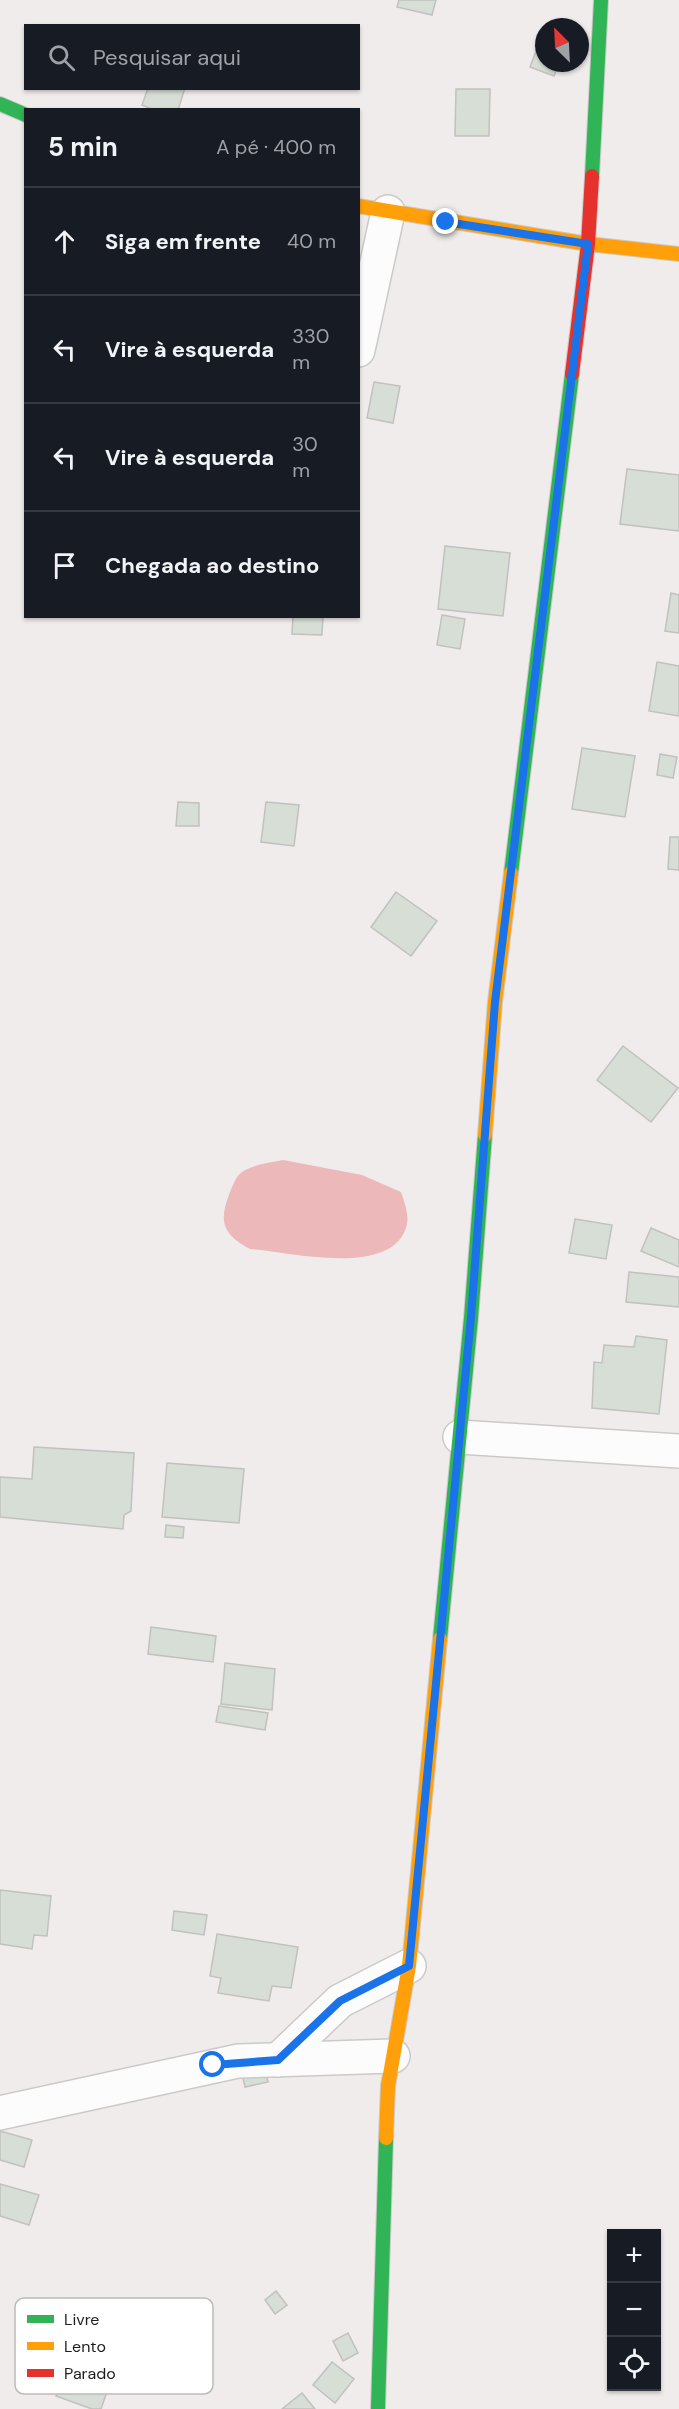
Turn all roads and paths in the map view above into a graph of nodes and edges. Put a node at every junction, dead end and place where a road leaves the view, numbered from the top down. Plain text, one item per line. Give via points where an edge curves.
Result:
1 (601, 0) edge
2 (0, 105) edge
3 (24, 114) edge
4 (373, 209) edge
5 (588, 244) junction
6 (679, 254) edge
7 (360, 331) edge
8 (460, 1437) junction
9 (679, 1450) edge
10 (409, 1966) junction
11 (393, 2056) junction
12 (278, 2060) junction
13 (0, 2113) edge
14 (378, 2409) edge

1 - 5 street
2 - 3 street
4 - 5 street
4 - 7 street
5 - 6 street
5 - 8 street via 495,1002
8 - 9 street
8 - 10 street
10 - 11 street
10 - 12 street via 340,2001
11 - 12 street
11 - 14 street via 388,2086
12 - 13 street via 213,2065

